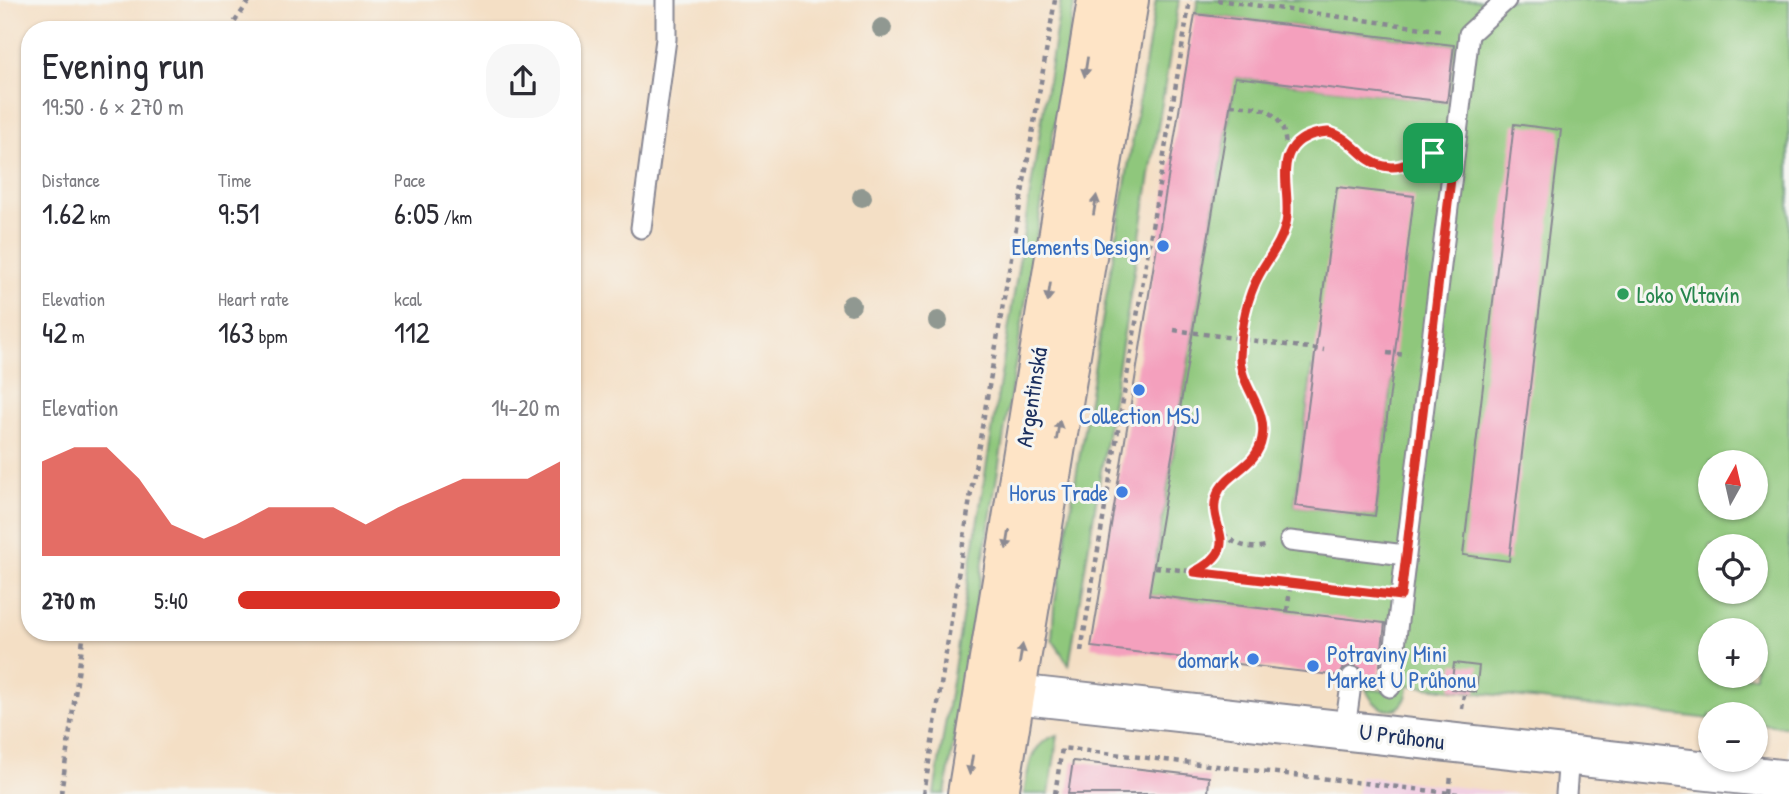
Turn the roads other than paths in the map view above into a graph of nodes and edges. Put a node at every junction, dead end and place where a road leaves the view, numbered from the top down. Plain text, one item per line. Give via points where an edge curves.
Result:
1 (666, 0) edge
2 (1097, 0) edge
3 (1129, 0) edge
4 (1506, 0) edge
5 (641, 228) dead end
6 (1290, 541) road end
7 (1405, 555) junction
8 (1352, 677) dead end
9 (1390, 687) dead end
10 (1015, 695) junction
11 (1345, 729) junction
12 (1569, 755) junction
13 (1789, 780) edge
14 (967, 794) edge
15 (999, 794) edge
16 (1566, 794) edge

1 - 5 lane via 666,39
2 -> 14 main road, Argentinská
10 -> 3 main road, Argentinská
4 - 7 lane via 1469,34
6 - 7 lane
7 - 9 lane
8 - 11 lane
10 - 11 street, U Průhonu
10 - 15 main road, Argentinská
11 - 12 street, U Průhonu
12 - 13 street, U Průhonu
12 - 16 lane

